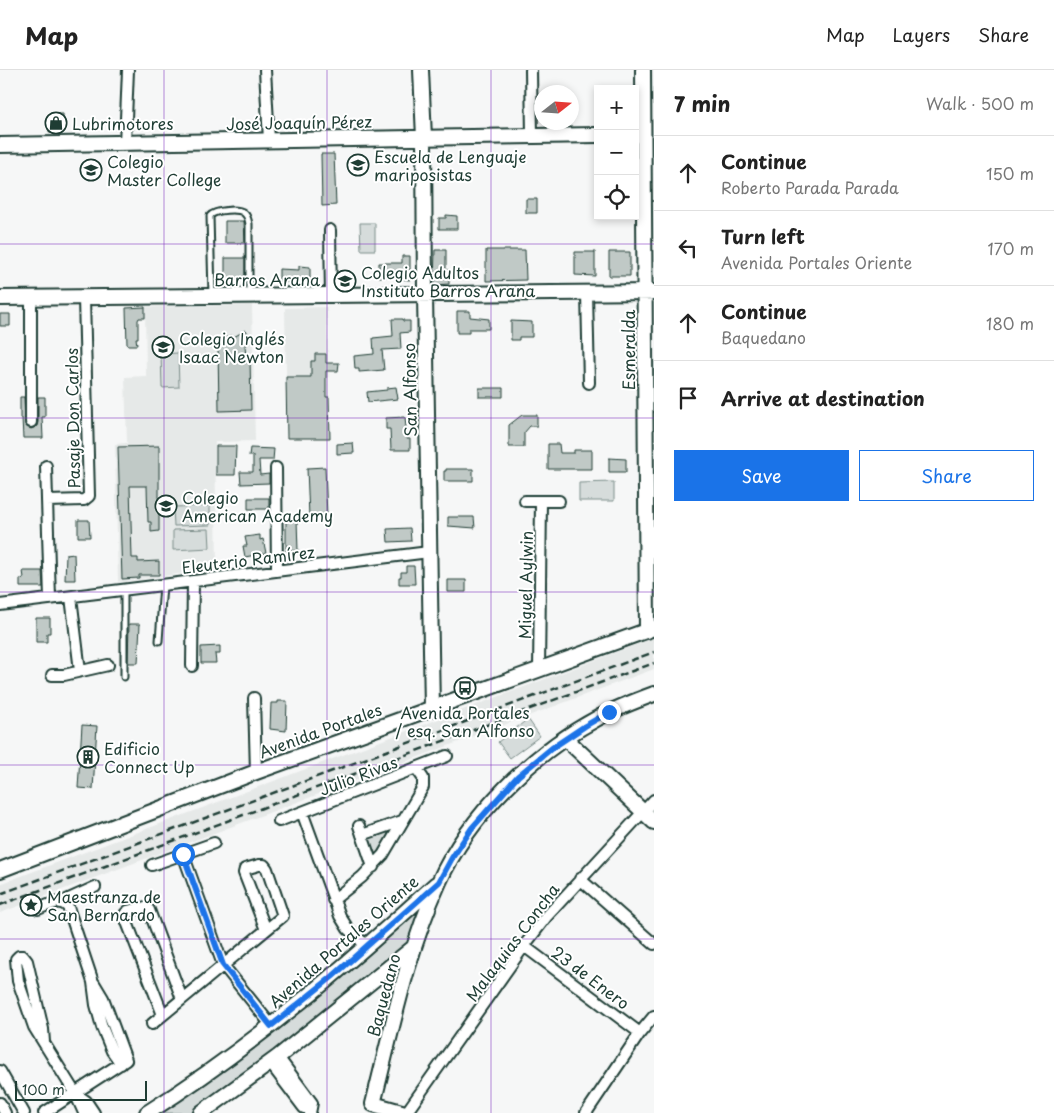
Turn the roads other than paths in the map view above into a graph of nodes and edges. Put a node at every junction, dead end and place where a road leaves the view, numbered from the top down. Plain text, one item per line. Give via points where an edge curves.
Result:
1 (128, 70) edge
2 (265, 70) edge
3 (421, 70) edge
4 (531, 70) edge
5 (643, 70) edge
6 (644, 134) edge
7 (594, 135) edge
8 (532, 136) junction
9 (424, 138) junction
10 (269, 140) junction
11 (125, 143) junction
12 (0, 145) edge
13 (330, 230) dead end
14 (587, 293) junction
15 (650, 293) edge
16 (425, 295) junction
17 (249, 296) junction
18 (330, 296) junction
19 (212, 297) junction
20 (0, 298) edge
21 (31, 298) junction
22 (84, 298) junction
23 (589, 382) dead end
24 (31, 422) dead end
25 (46, 466) dead end
26 (276, 468) dead end
27 (47, 501) junction
28 (525, 501) dead end
29 (541, 501) junction
30 (559, 501) dead end
31 (429, 552) junction
32 (277, 571) junction
33 (193, 581) junction
34 (163, 585) junction
35 (124, 590) junction
36 (71, 596) junction
37 (50, 599) junction
38 (0, 606) edge
39 (651, 629) edge
40 (159, 641) dead end
41 (108, 665) dead end
42 (192, 666) dead end
43 (539, 670) junction
44 (80, 671) junction
45 (52, 675) dead end
46 (124, 677) dead end
47 (654, 694) edge
48 (254, 698) dead end
49 (432, 708) junction
50 (565, 738) junction
51 (447, 756) dead end
52 (416, 768) junction
53 (256, 772) junction
54 (654, 800) edge
55 (302, 812) junction
56 (643, 812) junction
57 (279, 821) dead end
58 (402, 821) junction
59 (654, 822) edge
60 (214, 843) dead end
61 (183, 854) junction
62 (152, 865) dead end
63 (372, 867) junction
64 (0, 870) edge
65 (580, 879) junction
66 (439, 882) junction
67 (95, 887) dead end
68 (334, 900) junction
69 (62, 902) junction
70 (38, 908) dead end
71 (404, 913) junction
72 (423, 922) junction
73 (266, 930) junction
74 (654, 944) edge
75 (368, 946) junction
76 (524, 946) junction
77 (413, 948) junction
78 (223, 965) junction
79 (384, 972) junction
80 (404, 979) junction
81 (182, 999) junction
82 (163, 1015) junction
83 (654, 1016) edge
84 (152, 1024) dead end
85 (271, 1026) junction
86 (640, 1033) junction
87 (44, 1042) junction
88 (274, 1060) junction
89 (0, 1071) edge
90 (75, 1093) junction
91 (0, 1103) edge
92 (372, 1108) edge
93 (306, 1109) edge
94 (5, 1113) edge
95 (24, 1113) edge
96 (44, 1113) edge
97 (84, 1113) edge
98 (94, 1113) edge
99 (147, 1113) edge
100 (201, 1113) edge
101 (406, 1113) edge
102 (586, 1113) edge

1 - 11 street
2 - 10 street
3 - 9 street, San Alfonso
4 - 8 street
5 - 6 street, Esmeralda
6 - 15 street, Esmeralda
7 - 8 street, José Joaquín Pérez
8 - 9 street, José Joaquín Pérez
9 - 10 street, José Joaquín Pérez
9 - 16 street, San Alfonso
10 - 11 street, José Joaquín Pérez
11 - 12 street, José Joaquín Pérez
13 - 18 street
14 - 15 street, Barros Arana
14 - 16 street, Barros Arana
14 - 23 street
15 - 39 street, Esmeralda
16 - 18 street, Barros Arana
16 - 31 street, San Alfonso
17 - 18 street, Barros Arana
17 - 19 street, Barros Arana
17 - 19 lane via 248,217 240,212 218,211 210,216
19 - 22 street, Barros Arana
20 - 21 street, Barros Arana
21 - 22 street, Barros Arana
21 - 24 street
22 - 27 street, Pasaje Don Carlos via 89,496 84,500
25 - 27 street
26 - 32 street
27 - 37 street
28 - 29 street
29 - 30 street
29 - 43 street, Miguel Aylwin
31 - 32 street, Eleuterio Ramírez
31 - 49 street, San Alfonso
32 - 33 street, Eleuterio Ramírez
33 - 34 street, Eleuterio Ramírez
33 - 42 street
34 - 35 street, Eleuterio Ramírez
34 - 40 lane
35 - 36 street, Eleuterio Ramírez
35 - 46 lane
36 - 37 street, Eleuterio Ramírez
36 - 44 street
37 - 38 street, Eleuterio Ramírez
39 - 43 street, Avenida Portales
41 - 44 street
43 - 49 street, Avenida Portales
44 - 45 street
47 - 50 street, Baquedano via 603,715
48 - 53 street
49 - 53 street, Avenida Portales
50 - 56 street
50 - 66 street, Baquedano via 535,760 492,804 463,841
51 - 52 street, Julio Rivas
52 - 55 street, Julio Rivas
52 - 58 street via 423,787
53 - 64 street, Avenida Portales
54 - 56 street, Malaquias Concha
55 - 57 street, Julio Rivas
55 - 68 street
56 - 59 street
56 - 65 street, Malaquias Concha
58 - 63 street
58 - 63 street via 360,831
60 - 61 street
61 - 62 street
61 - 78 street
63 - 68 street
65 - 74 street
65 - 76 street, Malaquias Concha
66 - 71 street, Avenida Portales Oriente
66 - 72 street, Baquedano
67 - 69 street
68 - 75 street via 348,929
69 - 70 street
69 - 90 street via 68,906 93,982 102,1028 112,1051 123,1062
71 - 72 street via 415,915
71 - 75 street, Avenida Portales Oriente
72 - 77 street, Baquedano
73 - 73 street via 283,916 267,868 259,865 245,869 244,873
73 - 78 street
75 - 85 street, Avenida Portales Oriente
76 - 86 street, 23 de Enero
76 - 101 street, Malaquias Concha
77 - 79 street
77 - 80 street, Baquedano
78 - 81 street
78 - 85 street
79 - 80 street via 392,972
79 - 88 street
80 - 92 street, Baquedano
81 - 82 street
81 - 82 street via 150,910 146,907 128,911 126,917
82 - 84 street
83 - 86 street
85 - 99 street, Avenida Portales Oriente
86 - 102 street
87 - 87 street via 27,961 19,956 15,962 18,980 31,1020
87 - 90 street
88 - 93 street
88 - 100 street
89 - 95 street
90 - 96 street
90 - 97 street
90 - 98 street
91 - 94 street
92 - 101 street

